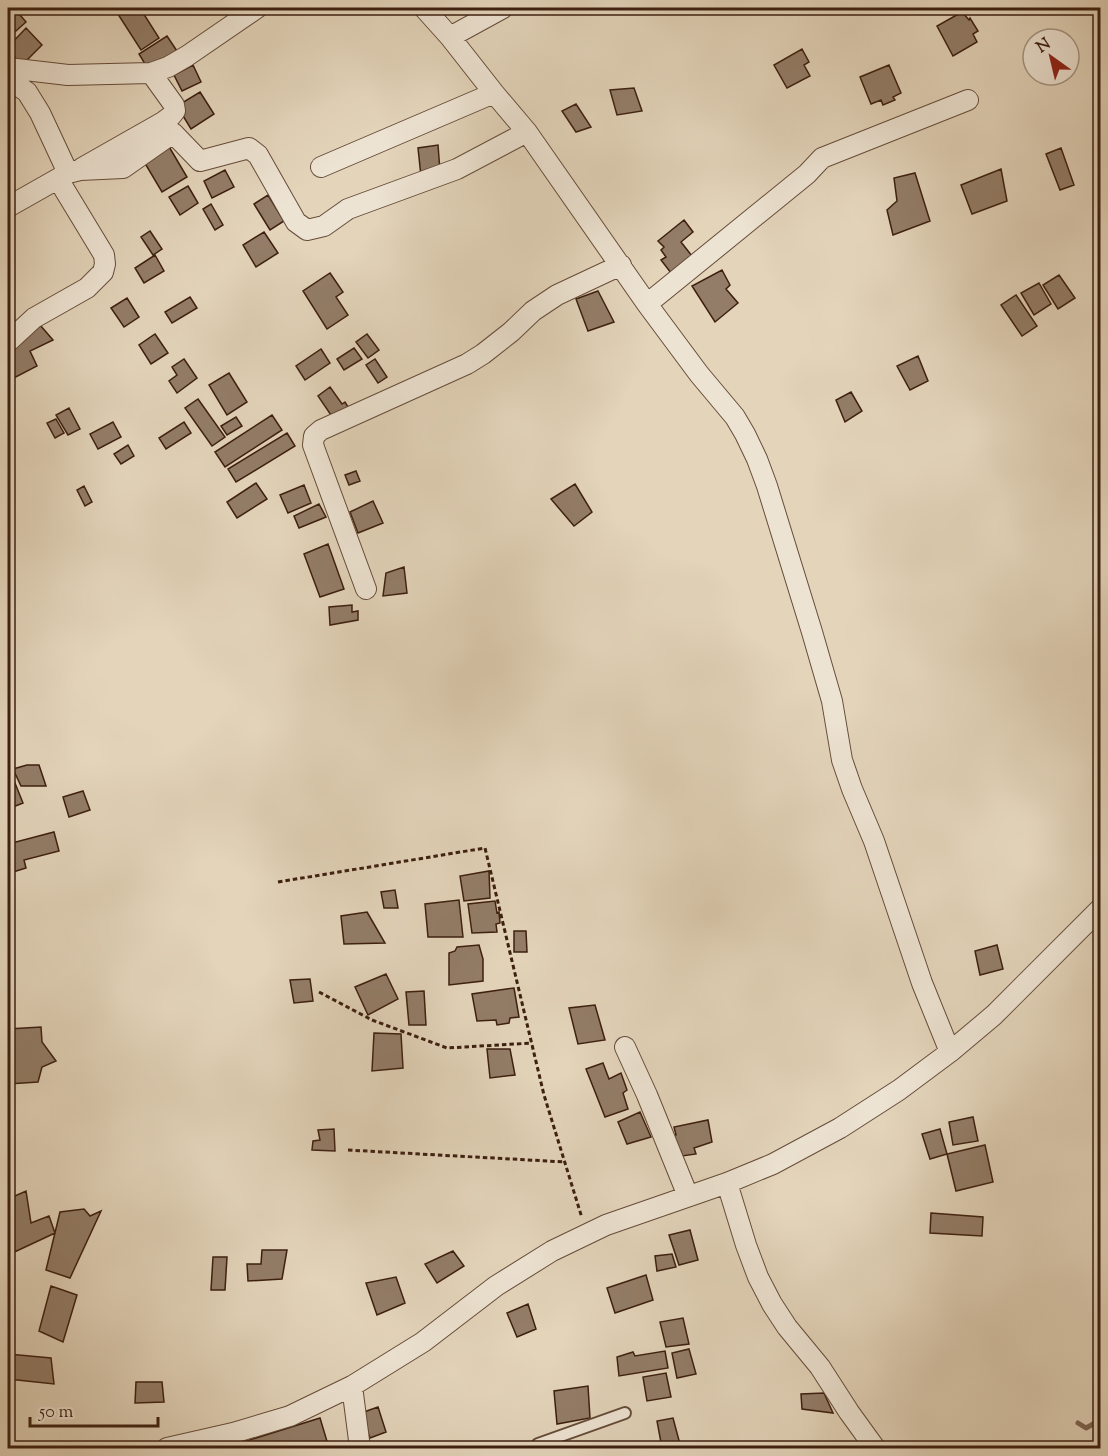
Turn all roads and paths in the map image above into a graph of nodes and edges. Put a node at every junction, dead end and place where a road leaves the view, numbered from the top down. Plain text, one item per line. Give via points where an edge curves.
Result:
1 (257, 8) edge
2 (424, 8) edge
3 (503, 8) edge
4 (450, 37) junction
5 (8, 68) edge
6 (151, 73) junction
7 (8, 79) edge
8 (494, 93) junction
9 (968, 100) dead end
10 (527, 132) junction
11 (321, 166) dead end
12 (69, 174) junction
13 (8, 207) edge
14 (621, 265) junction
15 (647, 304) junction
16 (8, 342) edge
17 (366, 589) dead end
18 (278, 882) dead end
19 (1101, 909) edge
20 (319, 992) dead end
21 (532, 1043) junction
22 (625, 1047) dead end
23 (950, 1052) junction
24 (348, 1150) dead end
25 (565, 1162) junction
26 (727, 1183) junction
27 (688, 1196) junction
28 (587, 1234) junction
29 (352, 1386) junction
30 (625, 1413) dead end
31 (167, 1449) edge
32 (360, 1449) edge
33 (538, 1449) edge
34 (875, 1449) edge

1 - 6 street via 187,56
2 - 4 street
3 - 4 street
4 - 8 street
5 - 6 street via 68,75
6 - 12 street via 174,105 171,116
7 - 12 street via 27,92
8 - 10 street
8 - 11 street
9 - 15 street via 822,158
10 - 12 street via 457,169 348,208 324,226 307,230 296,222 258,155 249,148 200,161 174,133 123,168
10 - 14 street
12 - 13 street
12 - 16 street via 104,255 103,272 87,288 34,318
14 - 15 street
14 - 17 street via 557,295 467,364 314,436 313,445
15 - 23 street via 735,417 757,459 832,701 842,760
18 - 21 path via 485,848
19 - 23 street via 994,1015
20 - 21 path via 372,1020 447,1048
21 - 25 path
22 - 27 street
23 - 26 street via 840,1128 773,1164
24 - 25 path
25 - 28 path
26 - 27 street
26 - 34 street via 746,1245 772,1304
27 - 28 street
28 - 29 street via 496,1286 423,1342
29 - 31 street via 290,1416
29 - 32 street
30 - 33 lane via 538,1444

